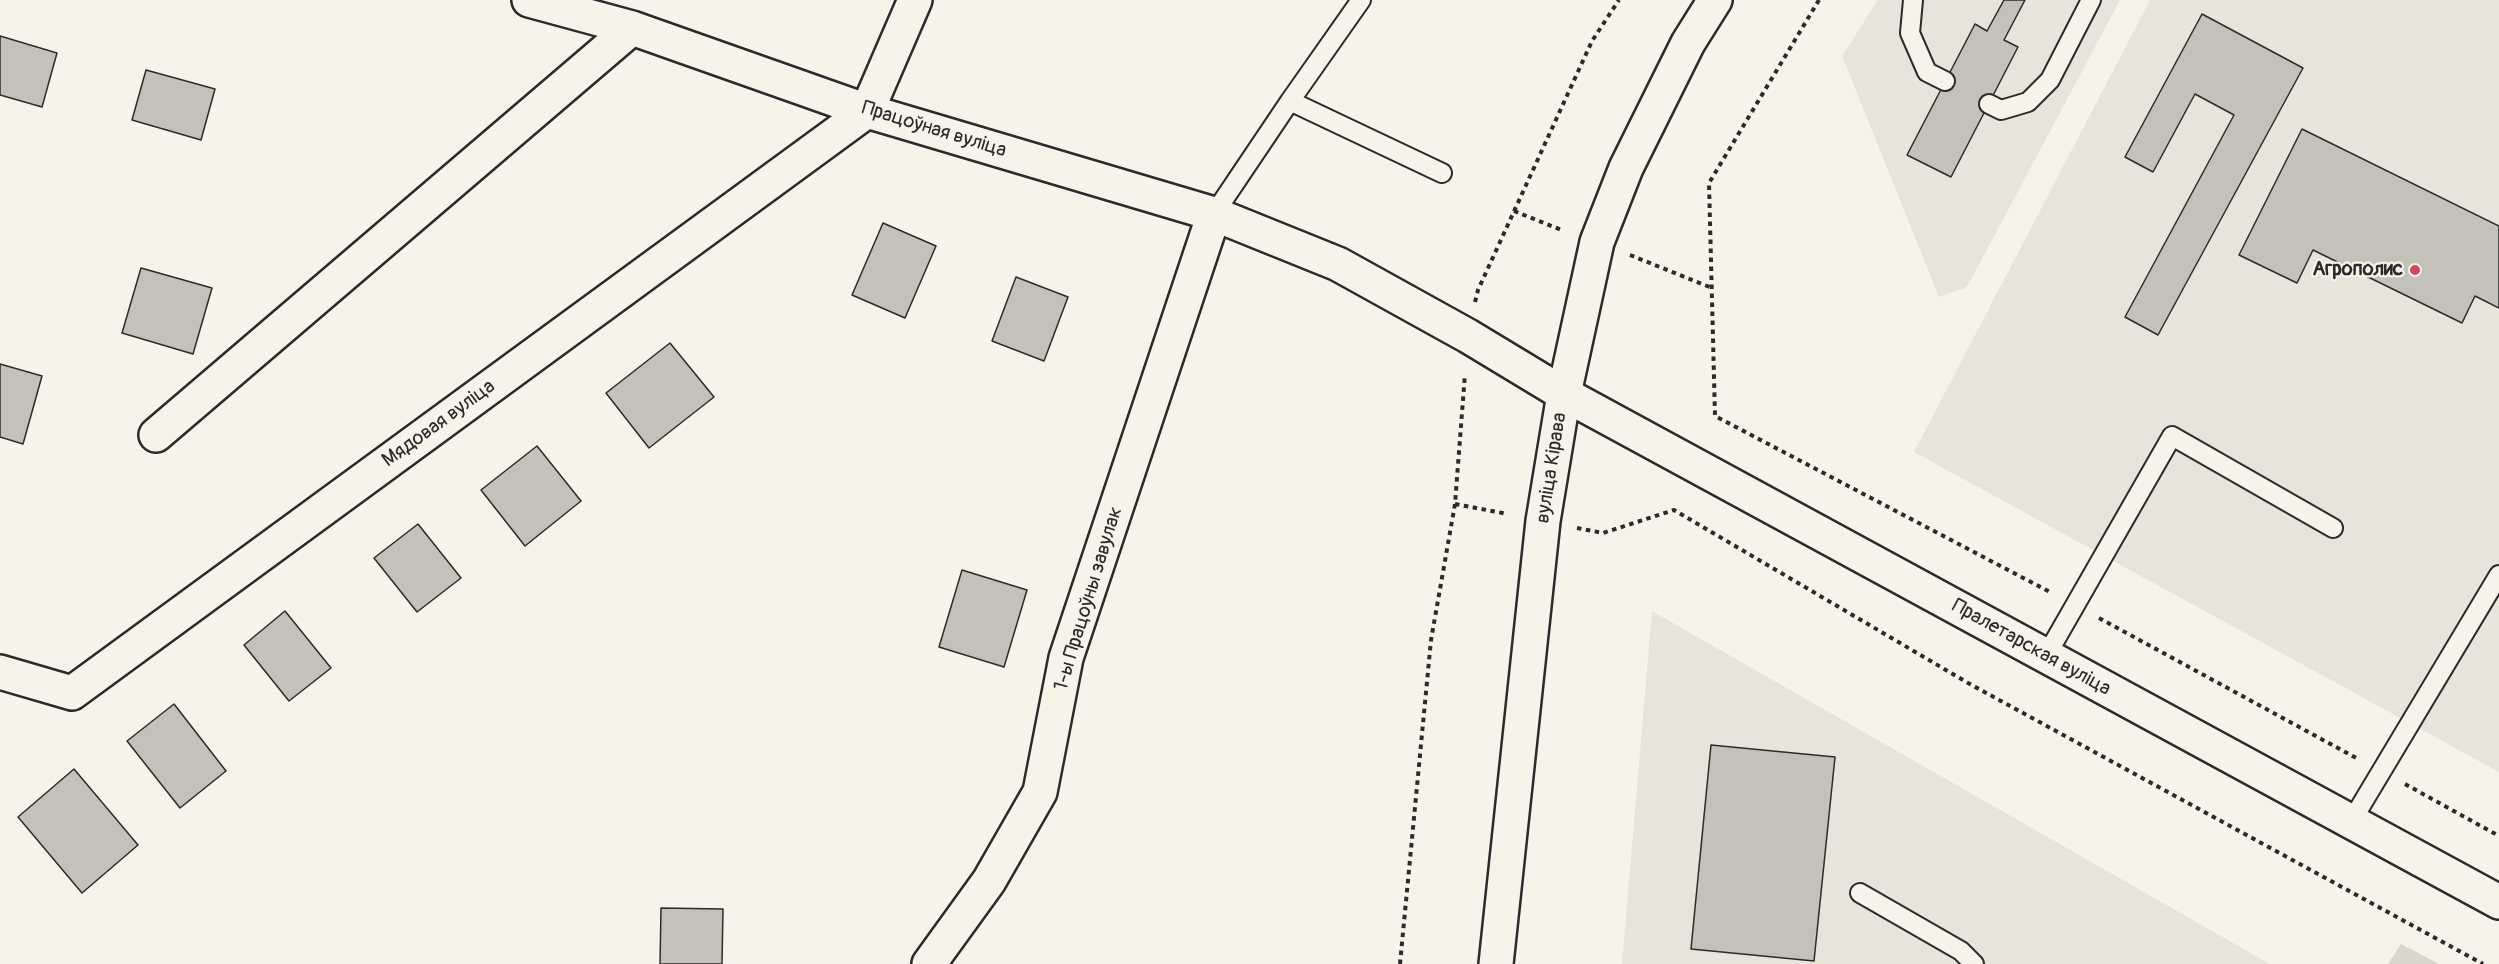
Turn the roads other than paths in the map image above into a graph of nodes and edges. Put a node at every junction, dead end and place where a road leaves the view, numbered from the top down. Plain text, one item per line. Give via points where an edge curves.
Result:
1 (529, 0) edge
2 (915, 0) edge
3 (1361, 0) edge
4 (1715, 0) edge
5 (1913, 0) edge
6 (2091, 0) edge
7 (632, 28) junction
8 (1945, 81) dead end
9 (1290, 101) junction
10 (1989, 104) dead end
11 (867, 111) junction
12 (1442, 173) dead end
13 (1214, 214) junction
14 (1468, 336) joint
15 (1564, 394) junction
16 (156, 435) dead end
17 (2333, 528) dead end
18 (2499, 575) edge
19 (2046, 656) junction
20 (0, 672) edge
21 (2351, 822) junction
22 (1860, 893) dead end
23 (2499, 902) edge
24 (929, 964) edge
25 (1496, 964) edge
26 (1974, 964) edge

1 - 7 street, Працоўная вуліца
2 - 11 street
3 - 9 lane
4 - 15 street, вуліца Кірава via 1688,43 1626,168 1601,232
5 - 8 lane via 1910,33 1927,72
6 - 10 lane via 2050,80 2028,102 2001,110
7 - 11 street, Працоўная вуліца
7 - 16 street
9 - 12 lane
9 - 13 lane
11 - 13 street, Працоўная вуліца
11 - 20 street, Мядовая вуліца via 72,693
13 - 14 street, Працоўная вуліца via 1338,264
13 - 24 street, 1-ы Працоўны завулак via 1066,658 1040,792 989,882
14 - 15 street, Пралетарская вуліца
15 - 19 street, Пралетарская вуліца
15 - 25 street, вуліца Кірава via 1542,532
17 - 19 lane via 2172,436
18 - 21 lane
19 - 21 street, Пралетарская вуліца
21 - 23 street, Пралетарская вуліца
22 - 26 lane via 1961,951

